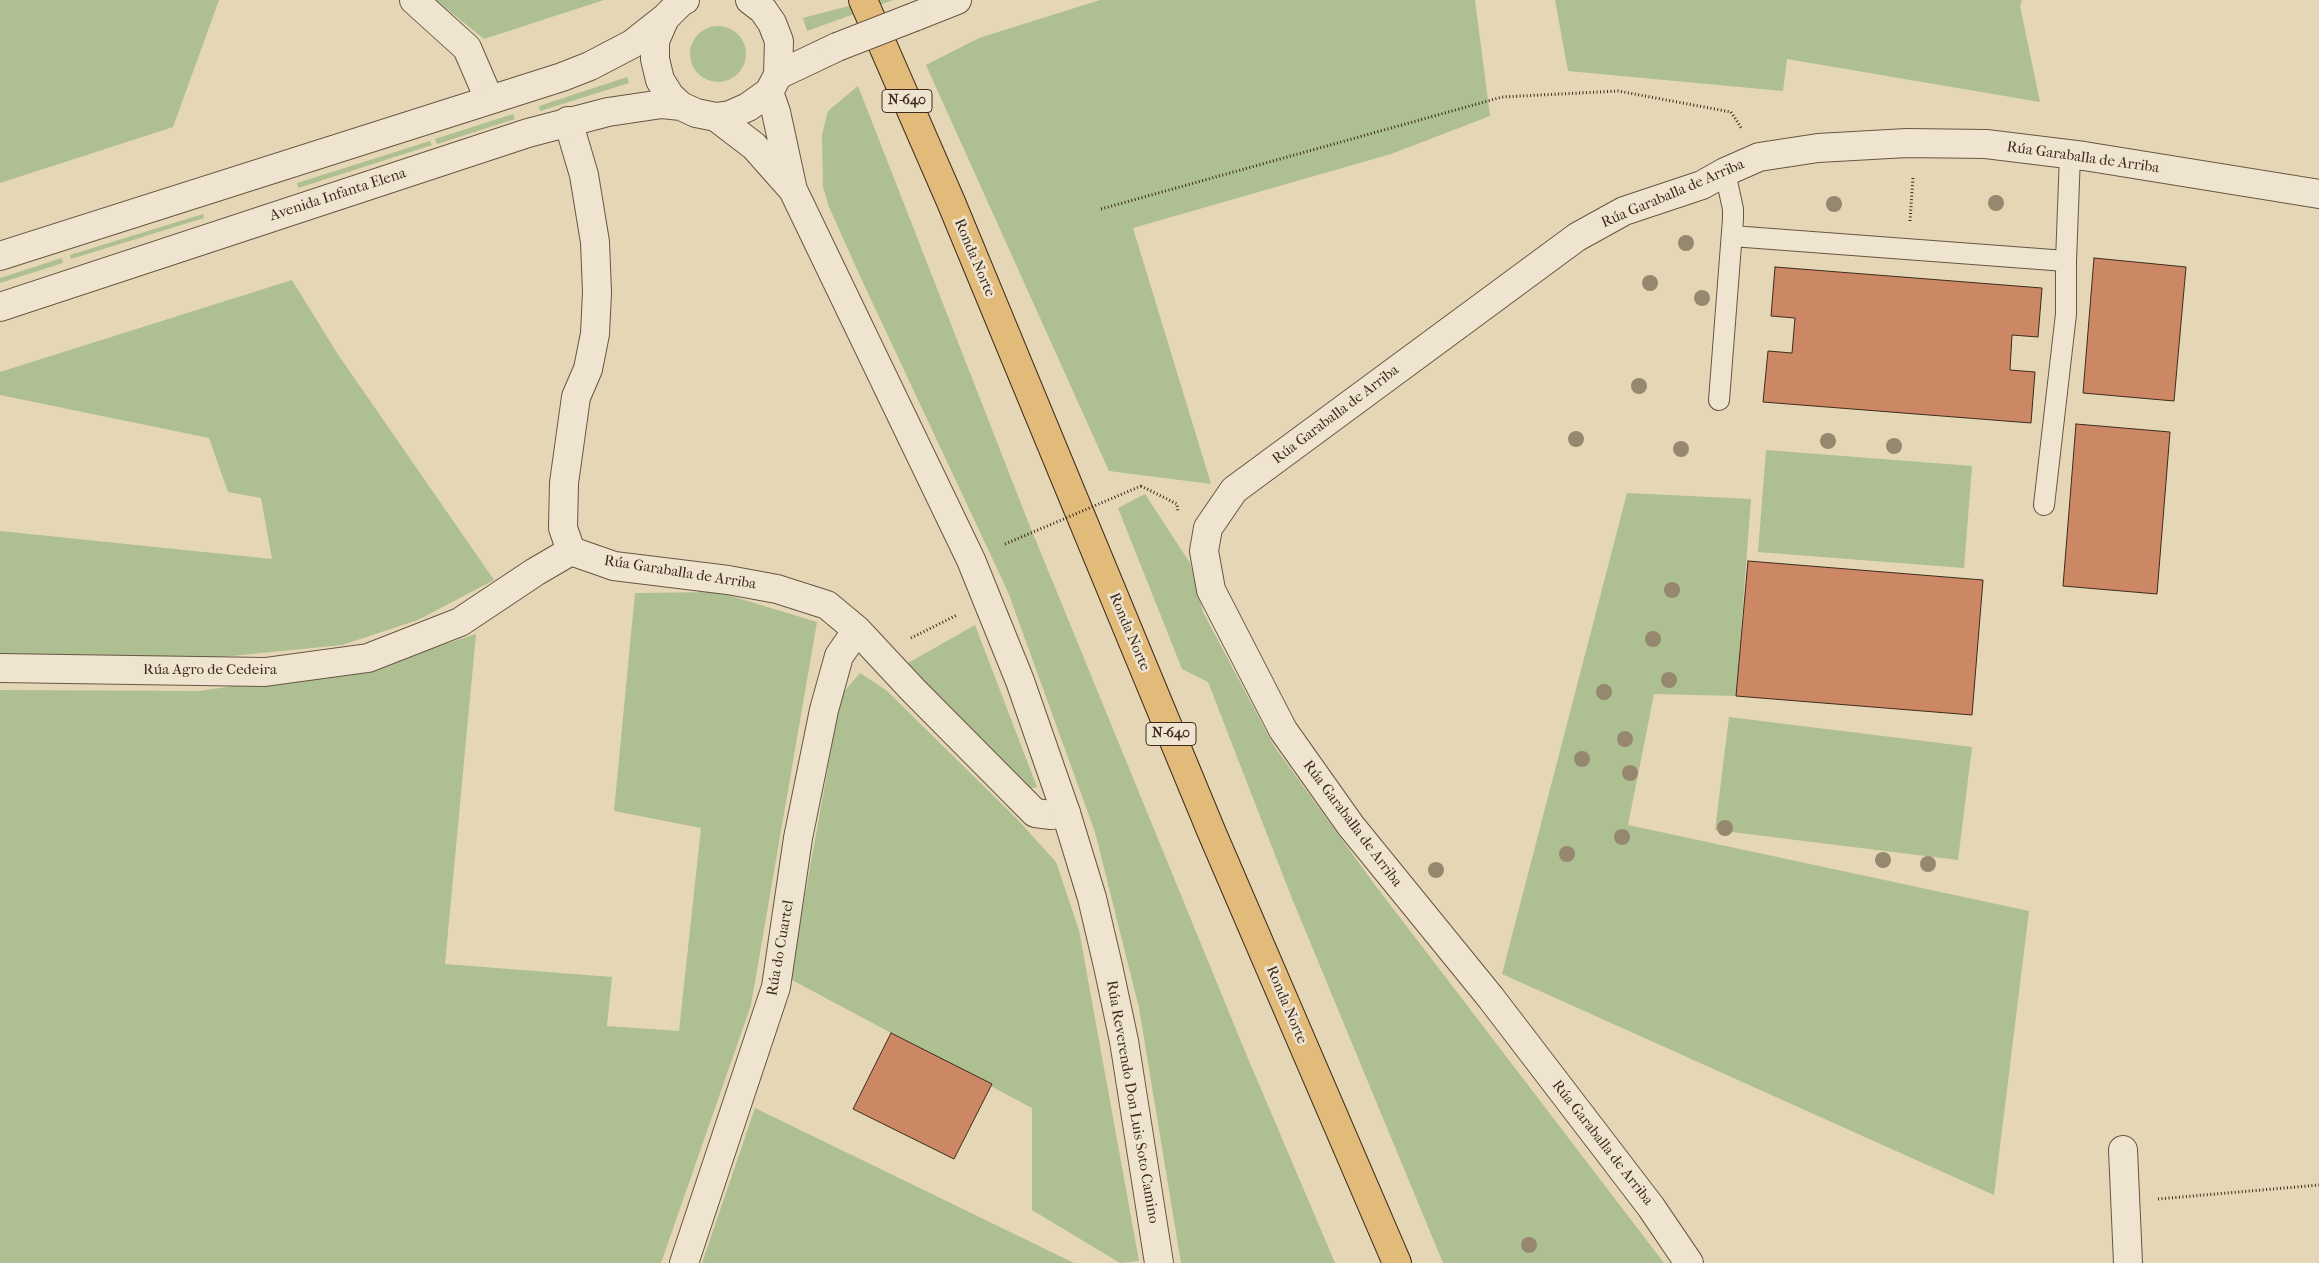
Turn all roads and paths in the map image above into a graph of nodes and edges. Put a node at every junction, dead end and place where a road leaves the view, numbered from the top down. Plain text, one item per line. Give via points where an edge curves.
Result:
1 (414, 0) edge
2 (685, 0) edge
3 (750, 0) edge
4 (863, 0) edge
5 (957, 0) edge
6 (665, 18) junction
7 (773, 83) junction
8 (488, 99) junction
9 (682, 106) junction
10 (716, 117) junction
11 (568, 121) junction
12 (2070, 155) junction
13 (1759, 157) junction
14 (1724, 172) junction
15 (793, 190) junction
16 (2319, 194) edge
17 (1101, 209) dead end
18 (1732, 236) junction
19 (0, 256) edge
20 (2066, 261) junction
21 (0, 307) edge
22 (1719, 400) dead end
23 (2044, 504) dead end
24 (1178, 513) dead end
25 (1005, 544) dead end
26 (571, 551) junction
27 (958, 614) dead end
28 (857, 630) junction
29 (879, 654) junction
30 (0, 668) edge
31 (1066, 813) junction
32 (2123, 1150) dead end
33 (2319, 1185) edge
34 (2124, 1202) junction
35 (684, 1263) edge
36 (1158, 1263) edge
37 (1397, 1263) edge
38 (1689, 1263) edge
39 (2128, 1263) edge

1 - 8 street via 467,48
2 - 6 street
3 - 7 street via 763,10 779,41 780,58
4 - 37 highway, Ronda Norte / N-640 via 951,202 1212,833
5 - 7 street, bridge via 837,47
6 - 8 street via 632,44 590,66
6 - 9 street via 655,41 655,59 660,80 670,96
7 - 10 street via 748,107
7 - 15 street
8 - 19 street
9 - 10 street
9 - 11 street, Avenida Infanta Elena via 662,104
10 - 15 street via 754,146
11 - 21 street, Avenida Infanta Elena
11 - 26 street via 584,175 595,242 597,292 595,334 588,368 576,397 564,483 563,528
12 - 13 street, Rúa Garaballa de Arriba via 1986,144 1907,143 1818,148
12 - 16 street, Rúa Garaballa de Arriba
12 - 20 lane
13 - 14 street, Rúa Garaballa de Arriba
13 - 17 path via 1731,112 1618,91 1502,97
14 - 18 lane via 1733,209
14 - 38 street, Rúa Garaballa de Arriba via 1702,185 1624,212 1577,237 1234,490 1208,528 1204,551 1211,590 1283,730 1351,826 1652,1207
15 - 31 street, Rúa Reverendo Don Luis Soto Camino via 971,560 1032,712
18 - 20 lane
18 - 22 lane
20 - 23 lane via 2066,314
24 - 25 path, bridge via 1176,504 1141,486
26 - 28 street, Rúa Garaballa de Arriba via 614,566 777,589 827,605
26 - 30 street, Rúa Agro de Cedeira via 460,622 368,658 265,672
27 - 29 path
28 - 29 street
28 - 35 street, Rúa do Cuartel via 839,656 824,710 798,838 776,987
29 - 31 street via 1035,813
31 - 36 street, Rúa Reverendo Don Luis Soto Camino via 1092,898 1122,1031
32 - 34 street
33 - 34 path
34 - 39 street

